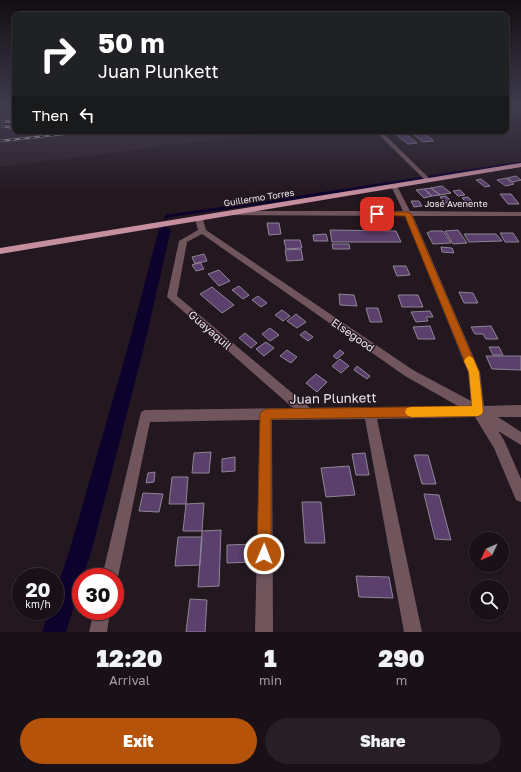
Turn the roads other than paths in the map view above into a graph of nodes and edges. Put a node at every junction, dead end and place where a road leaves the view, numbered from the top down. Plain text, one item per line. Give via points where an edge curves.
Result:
1 (383, 135) edge
2 (521, 165) edge
3 (428, 180) junction
4 (394, 186) junction
5 (223, 213) junction
6 (408, 214) junction
7 (521, 214) edge
8 (199, 218) junction
9 (202, 231) junction
10 (0, 251) edge
11 (478, 411) junction
12 (521, 411) edge
13 (370, 412) junction
14 (307, 413) junction
15 (266, 414) junction
16 (521, 439) edge
17 (521, 495) edge
18 (112, 568) edge
19 (100, 620) edge
20 (98, 632) edge
21 (264, 632) edge
22 (413, 632) edge

1 - 3 street
2 - 3 main road, Guillermo Torres
3 - 4 main road, Guillermo Torres
4 - 5 main road, Guillermo Torres
4 - 6 street
5 - 6 street, José Avenente
5 - 8 main road, Guillermo Torres
6 - 7 street, José Avenente
6 - 11 street via 474,372
8 - 9 street
8 - 10 main road, Guillermo Torres
9 - 11 street, Elsegood via 409,373
9 - 14 street, Guayaquil via 183,241 172,297
11 - 12 street, Juan Plunkett
11 - 13 street, Juan Plunkett
11 - 16 street, Elsegood
11 - 17 street via 499,444
13 - 14 street, Juan Plunkett
13 - 22 street
14 - 15 street, Juan Plunkett
15 - 18 street, Juan Plunkett via 145,416
15 - 21 street
19 - 20 street

